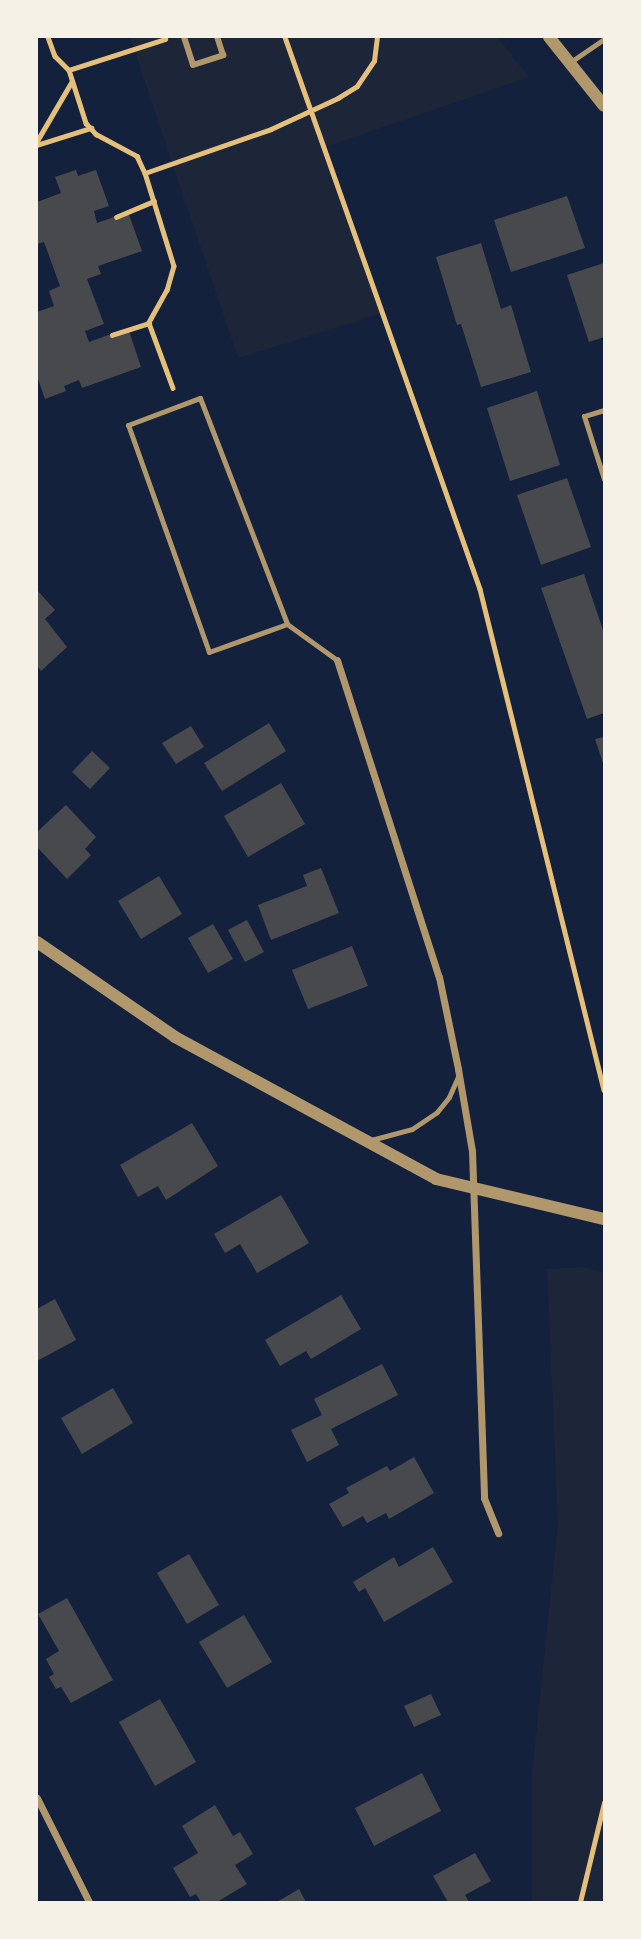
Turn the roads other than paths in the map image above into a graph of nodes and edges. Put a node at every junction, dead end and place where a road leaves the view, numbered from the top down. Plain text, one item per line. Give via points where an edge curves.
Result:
1 (184, 37) edge
2 (217, 37) edge
3 (549, 37) edge
4 (604, 39) edge
5 (569, 63) junction
6 (604, 106) edge
7 (604, 410) edge
8 (604, 479) edge
9 (286, 624) junction
10 (337, 660) joint
11 (37, 942) edge
12 (459, 1075) junction
13 (368, 1141) junction
14 (473, 1186) junction
15 (604, 1219) edge
16 (498, 1533) dead end
17 (37, 1798) edge
18 (89, 1902) edge

1 - 2 street via 193,65 223,55
3 - 5 street
4 - 5 lane
5 - 6 street
7 - 8 lane via 584,416
9 - 9 lane via 201,398 128,425 209,652
9 - 10 lane
10 - 12 street via 439,977
11 - 13 street via 175,1037
12 - 13 lane via 437,1112 412,1129
12 - 14 street
13 - 14 street via 436,1179
14 - 15 street
14 - 16 street via 484,1498
17 - 18 street

